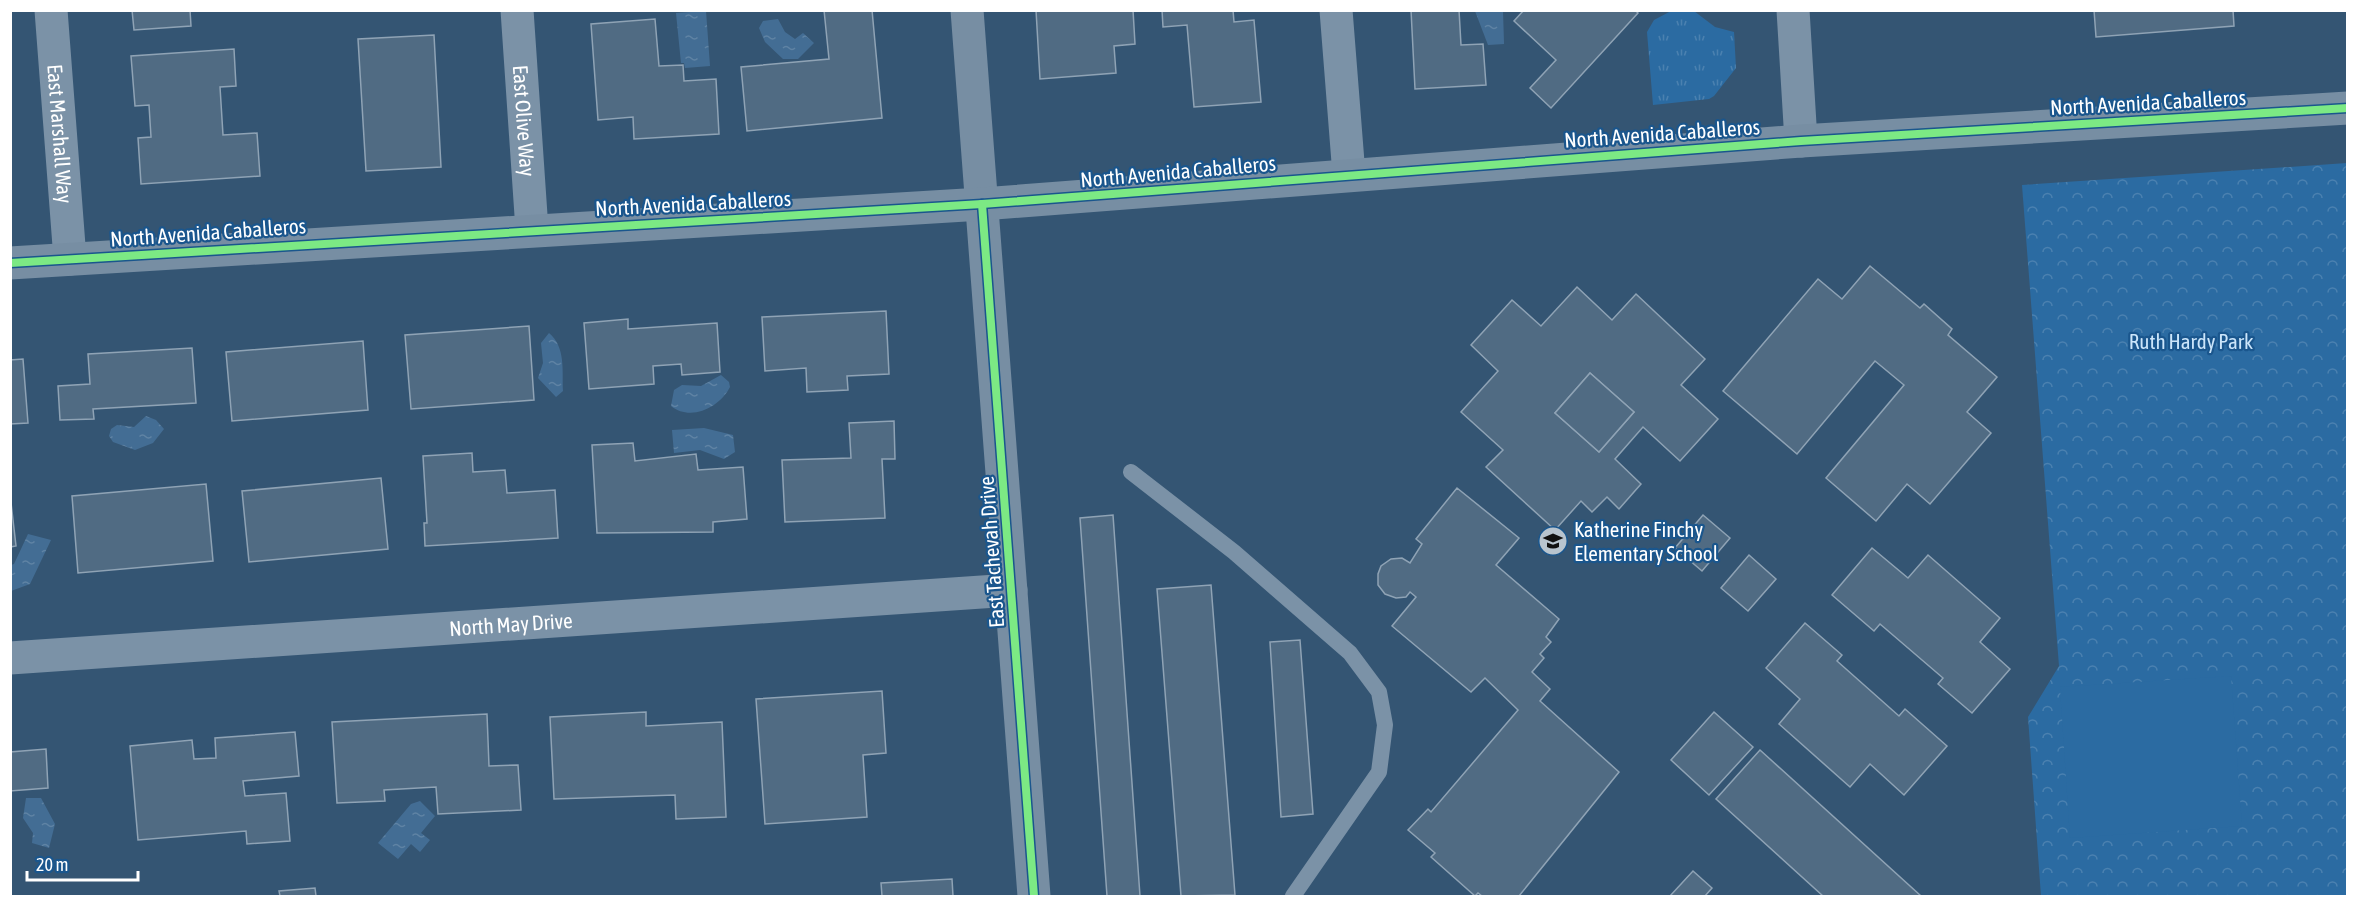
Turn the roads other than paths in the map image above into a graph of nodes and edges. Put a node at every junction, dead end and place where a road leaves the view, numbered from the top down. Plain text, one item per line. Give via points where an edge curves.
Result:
1 (51, 10) edge
2 (517, 10) edge
3 (967, 10) edge
4 (1336, 10) edge
5 (1793, 10) edge
6 (2348, 108) edge
7 (1801, 141) junction
8 (1348, 175) junction
9 (982, 204) junction
10 (532, 230) junction
11 (70, 259) junction
12 (10, 262) edge
13 (1131, 472) dead end
14 (1011, 590) junction
15 (10, 658) edge
16 (1034, 897) edge
17 (1293, 897) edge

1 - 11 street, East Marshall Way
2 - 10 street, East Olive Way
3 - 9 street, East Tachevah Drive
4 - 8 street
5 - 7 street
6 - 7 street, North Avenida Caballeros
7 - 8 street, North Avenida Caballeros
8 - 9 street, North Avenida Caballeros
9 - 10 street, North Avenida Caballeros
9 - 14 street, East Tachevah Drive
10 - 11 street, North Avenida Caballeros
11 - 12 street, North Avenida Caballeros
13 - 17 lane via 1234,552 1350,653 1378,692 1385,725 1379,772
14 - 15 street, North May Drive
14 - 16 street, East Tachevah Drive

